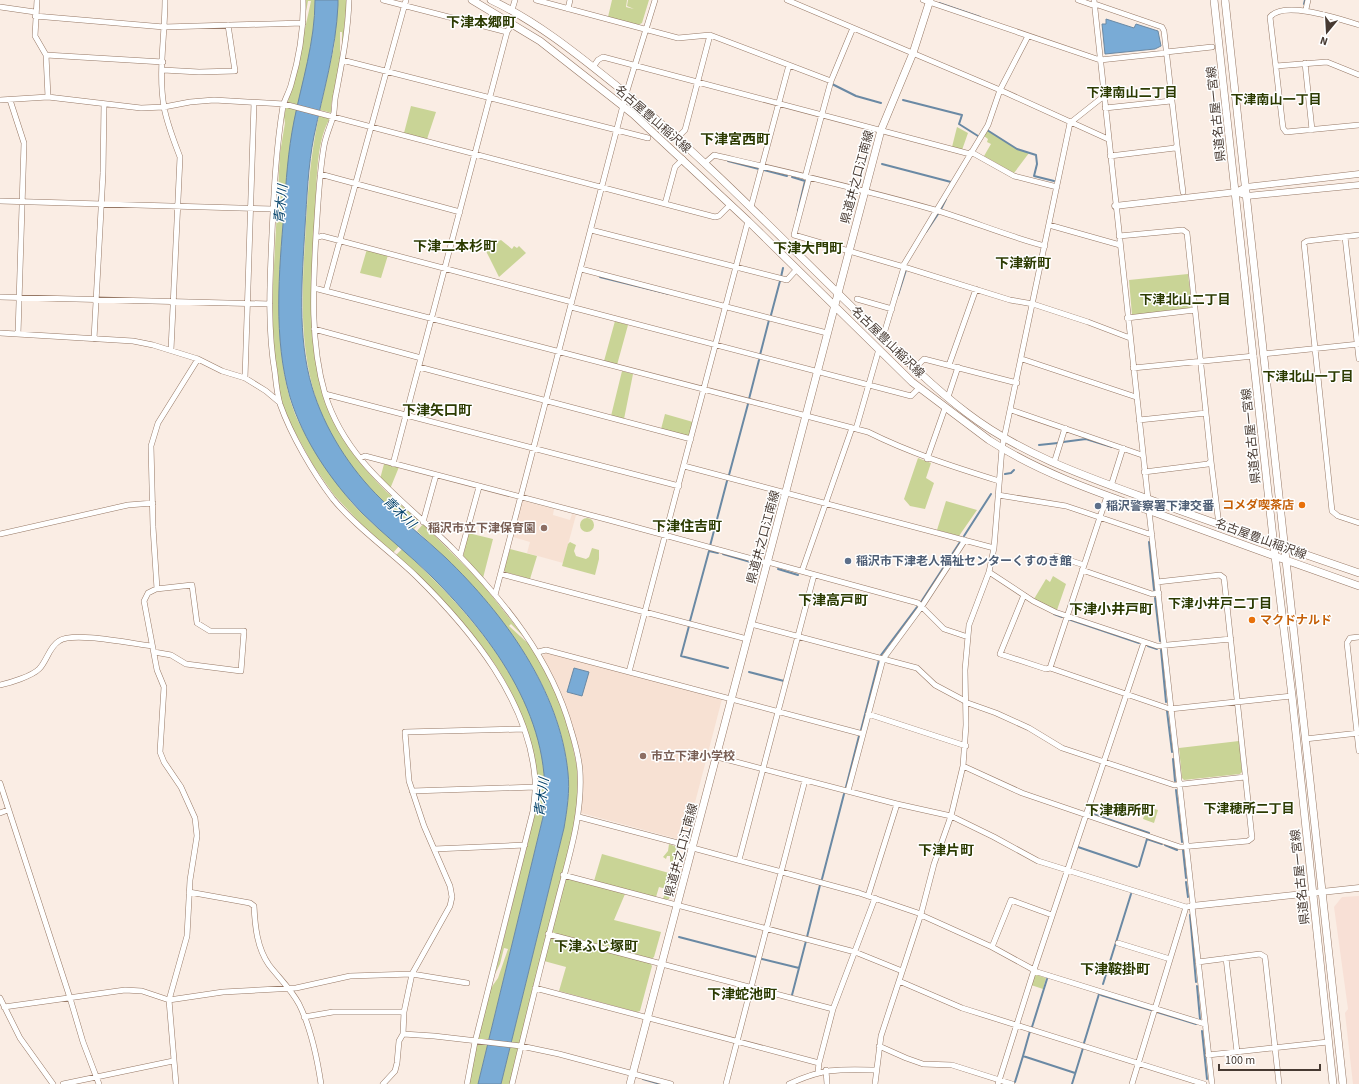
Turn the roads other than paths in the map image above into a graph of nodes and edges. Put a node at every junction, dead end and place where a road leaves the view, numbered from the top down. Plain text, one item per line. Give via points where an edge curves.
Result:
1 (37, 0) edge
2 (165, 0) edge
3 (304, 0) edge
4 (350, 0) edge
5 (383, 0) edge
6 (472, 0) edge
7 (492, 0) edge
8 (515, 0) edge
9 (536, 0) edge
10 (570, 0) edge
11 (655, 0) edge
12 (787, 0) edge
13 (1078, 0) edge
14 (1214, 0) edge
15 (1308, 0) edge
16 (928, 1) edge
17 (1227, 1) edge
18 (405, 3) edge
19 (1095, 3) edge
20 (0, 7) edge
21 (568, 9) junction
22 (1306, 9) junction
23 (512, 10) junction
24 (35, 14) junction
25 (303, 23) junction
26 (512, 24) junction
27 (228, 25) junction
28 (1359, 25) edge
29 (164, 26) junction
30 (853, 28) junction
31 (645, 30) junction
32 (507, 32) junction
33 (710, 35) junction
34 (1028, 36) junction
35 (1212, 47) dead end
36 (913, 53) junction
37 (1166, 53) junction
38 (46, 55) junction
39 (342, 60) junction
40 (1100, 60) junction
41 (163, 62) junction
42 (1305, 63) junction
43 (789, 65) junction
44 (634, 66) junction
45 (1276, 66) junction
46 (593, 67) junction
47 (163, 70) junction
48 (386, 71) junction
49 (1359, 75) edge
50 (831, 81) junction
51 (697, 82) junction
52 (1000, 90) junction
53 (626, 94) junction
54 (1104, 96) junction
55 (48, 97) junction
56 (490, 98) junction
57 (0, 100) edge
58 (10, 100) junction
59 (1171, 101) junction
60 (254, 103) junction
61 (779, 103) junction
62 (104, 104) junction
63 (285, 104) junction
64 (624, 106) junction
65 (164, 107) junction
66 (1105, 108) junction
67 (822, 114) junction
68 (332, 116) junction
69 (1070, 123) junction
70 (1359, 125) edge
71 (372, 127) junction
72 (618, 130) junction
73 (882, 130) junction
74 (1312, 130) junction
75 (648, 138) dead end
76 (677, 138) junction
77 (1108, 139) junction
78 (1177, 145) junction
79 (970, 153) junction
80 (476, 154) junction
81 (1110, 156) junction
82 (683, 159) junction
83 (705, 163) junction
84 (762, 166) junction
85 (320, 174) junction
86 (1359, 174) edge
87 (807, 178) junction
88 (356, 184) junction
89 (1359, 185) edge
90 (603, 187) junction
91 (1057, 187) junction
92 (1246, 187) junction
93 (865, 192) junction
94 (1183, 192) dead end
95 (1236, 192) junction
96 (1247, 196) junction
97 (0, 201) edge
98 (22, 202) junction
99 (101, 204) junction
100 (665, 204) junction
101 (730, 205) junction
102 (1115, 206) junction
103 (178, 207) junction
104 (752, 207) junction
105 (273, 209) junction
106 (250, 210) junction
107 (936, 211) junction
108 (460, 212) junction
109 (748, 221) junction
110 (1049, 225) junction
111 (591, 230) junction
112 (1359, 235) edge
113 (1119, 236) junction
114 (1345, 237) junction
115 (316, 238) junction
116 (340, 241) junction
117 (1120, 245) junction
118 (1045, 246) junction
119 (848, 251) junction
120 (736, 267) junction
121 (904, 267) junction
122 (445, 268) junction
123 (581, 269) junction
124 (797, 269) junction
125 (314, 288) junction
126 (976, 289) junction
127 (326, 291) junction
128 (838, 292) junction
129 (0, 297) edge
130 (20, 298) junction
131 (857, 299) dead end
132 (96, 300) junction
133 (173, 302) junction
134 (248, 304) junction
135 (270, 304) junction
136 (571, 304) junction
137 (1033, 304) junction
138 (834, 305) junction
139 (726, 306) junction
140 (892, 308) junction
141 (1195, 310) junction
142 (1128, 318) junction
143 (432, 319) junction
144 (314, 329) junction
145 (0, 333) edge
146 (827, 333) junction
147 (18, 334) junction
148 (883, 337) junction
149 (1130, 338) junction
150 (94, 339) junction
151 (1358, 344) edge
152 (715, 346) junction
153 (879, 349) junction
154 (1315, 349) junction
155 (171, 350) junction
156 (559, 352) junction
157 (1264, 354) junction
158 (1254, 356) junction
159 (421, 358) junction
160 (198, 359) junction
161 (1022, 359) junction
162 (1359, 359) edge
163 (1201, 361) junction
164 (949, 365) junction
165 (419, 367) junction
166 (958, 367) junction
167 (915, 368) junction
168 (1133, 368) junction
169 (817, 372) junction
170 (245, 378) junction
171 (1017, 383) junction
172 (869, 385) junction
173 (920, 388) junction
174 (704, 389) junction
175 (325, 394) junction
176 (1136, 397) junction
177 (948, 398) junction
178 (546, 401) junction
179 (279, 402) junction
180 (945, 408) junction
181 (1011, 410) junction
182 (1206, 413) junction
183 (406, 415) junction
184 (806, 415) junction
185 (1139, 420) junction
186 (1065, 428) junction
187 (854, 429) junction
188 (1005, 438) junction
189 (691, 439) junction
190 (534, 448) junction
191 (1002, 448) junction
192 (1123, 448) junction
193 (1142, 455) junction
194 (360, 458) junction
195 (927, 459) junction
196 (1212, 461) junction
197 (1054, 463) junction
198 (393, 464) junction
199 (684, 466) junction
200 (1144, 472) junction
201 (436, 475) junction
202 (999, 481) junction
203 (678, 486) junction
204 (1111, 486) junction
205 (480, 487) junction
206 (785, 494) junction
207 (998, 495) junction
208 (1107, 496) junction
209 (521, 498) junction
210 (1148, 499) junction
211 (153, 503) junction
212 (826, 504) junction
213 (1149, 511) junction
214 (1218, 517) dead end
215 (1100, 518) junction
216 (423, 522) junction
217 (1359, 524) edge
218 (0, 534) edge
219 (1152, 535) junction
220 (665, 536) junction
221 (965, 540) junction
222 (1274, 544) junction
223 (994, 548) junction
224 (1284, 548) junction
225 (460, 556) junction
226 (1056, 556) dead end
227 (1275, 556) junction
228 (1286, 560) junction
229 (768, 562) junction
230 (1083, 568) junction
231 (802, 571) junction
232 (989, 572) junction
233 (1359, 573) edge
234 (501, 574) junction
235 (814, 574) junction
236 (1157, 582) junction
237 (1359, 586) edge
238 (157, 589) junction
239 (1158, 593) junction
240 (495, 595) junction
241 (1024, 595) junction
242 (922, 606) junction
243 (645, 612) junction
244 (1067, 616) junction
245 (751, 624) junction
246 (798, 637) junction
247 (968, 637) junction
248 (1359, 637) edge
249 (747, 639) junction
250 (1231, 639) junction
251 (1144, 642) junction
252 (1164, 646) junction
253 (153, 649) junction
254 (538, 652) junction
255 (883, 659) junction
256 (1050, 668) junction
257 (629, 672) junction
258 (0, 685) edge
259 (1127, 694) junction
260 (1292, 696) junction
261 (731, 699) junction
262 (965, 702) junction
263 (1238, 702) junction
264 (1171, 709) junction
265 (778, 711) junction
266 (868, 714) junction
267 (524, 729) junction
268 (1358, 733) edge
269 (863, 734) junction
270 (1305, 739) junction
271 (966, 746) junction
272 (1359, 751) edge
273 (717, 757) junction
274 (1104, 761) junction
275 (963, 766) junction
276 (763, 769) junction
277 (1246, 777) junction
278 (805, 780) junction
279 (0, 783) edge
280 (1180, 784) junction
281 (535, 787) junction
282 (412, 791) junction
283 (848, 791) junction
284 (897, 804) junction
285 (8, 810) junction
286 (0, 813) edge
287 (1086, 815) junction
288 (951, 816) junction
289 (579, 817) junction
290 (525, 845) junction
291 (1186, 846) junction
292 (693, 848) junction
293 (434, 849) junction
294 (739, 860) junction
295 (1067, 871) junction
296 (781, 872) junction
297 (564, 875) junction
298 (1359, 888) edge
299 (190, 892) junction
300 (1323, 892) junction
301 (1312, 893) junction
302 (868, 896) junction
303 (875, 898) junction
304 (678, 905) junction
305 (1190, 906) junction
306 (921, 914) junction
307 (1052, 915) junction
308 (767, 929) junction
309 (548, 934) junction
310 (1118, 943) dead end
311 (992, 947) junction
312 (855, 952) junction
313 (1226, 958) junction
314 (1170, 959) junction
315 (1198, 962) junction
316 (662, 964) junction
317 (902, 971) junction
318 (1034, 971) junction
319 (412, 974) junction
320 (899, 981) junction
321 (467, 983) dead end
322 (290, 988) junction
323 (535, 988) junction
324 (751, 988) junction
325 (0, 998) edge
326 (70, 998) junction
327 (169, 1000) junction
328 (4, 1007) junction
329 (833, 1009) junction
330 (1155, 1009) junction
331 (404, 1012) junction
332 (304, 1017) junction
333 (648, 1017) junction
334 (1205, 1024) junction
335 (1017, 1025) junction
336 (403, 1034) junction
337 (738, 1041) junction
338 (476, 1042) junction
339 (1328, 1042) junction
340 (520, 1046) junction
341 (879, 1046) junction
342 (1275, 1048) junction
343 (1237, 1052) junction
344 (1208, 1055) junction
345 (173, 1061) junction
346 (819, 1063) junction
347 (1138, 1063) junction
348 (826, 1070) junction
349 (876, 1070) junction
350 (818, 1072) junction
351 (633, 1074) junction
352 (96, 1076) junction
353 (999, 1082) edge
354 (53, 1084) edge
355 (63, 1084) edge
356 (99, 1084) edge
357 (176, 1084) edge
358 (321, 1084) edge
359 (386, 1084) edge
360 (467, 1084) edge
361 (512, 1084) edge
362 (630, 1084) edge
363 (671, 1084) edge
364 (726, 1084) edge
365 (789, 1084) edge
366 (827, 1084) edge
367 (875, 1084) edge
368 (1012, 1084) edge
369 (1132, 1084) edge
370 (1204, 1084) edge
371 (1212, 1084) edge
372 (1279, 1084) edge
373 (1333, 1084) edge
374 (1343, 1084) edge

1 - 24 street
2 - 29 street
3 - 25 street
4 - 39 street
5 - 18 street
6 - 26 main road, 名古屋豊山稲沢線
7 - 23 main road, 名古屋豊山稲沢線
8 - 23 street
9 - 21 street
10 - 21 street
11 - 31 street
12 - 30 street
13 - 19 street
14 - 95 main road, 県道名古屋一宮線
15 - 22 street
16 - 34 street
16 - 36 main road, 県道井之口江南線
17 - 92 main road, 県道名古屋一宮線
18 - 32 street
18 - 48 street
19 - 37 street via 1162,27
19 - 40 street
20 - 24 street
21 - 31 street
22 - 28 street
22 - 45 street via 1285,7 1273,12 1270,17
23 - 46 main road, 名古屋豊山稲沢線
24 - 29 street
24 - 38 street via 35,36
25 - 27 street
25 - 63 street
26 - 32 street
26 - 64 main road, 名古屋豊山稲沢線 via 561,56
27 - 29 street
27 - 47 street via 235,71
29 - 41 street
30 - 36 street
30 - 50 street
31 - 33 street via 678,38
31 - 44 street
32 - 56 street
33 - 43 street
33 - 51 street
34 - 40 street
34 - 52 street
35 - 37 street
36 - 52 street
36 - 73 main road, 県道井之口江南線
37 - 40 street
37 - 59 street
38 - 41 street
38 - 55 street
39 - 48 street
39 - 68 street
40 - 54 street
41 - 47 street
42 - 45 street
42 - 49 street via 1327,62
42 - 74 street
43 - 50 street
43 - 61 street
44 - 46 street via 603,57
44 - 51 street
44 - 53 street
45 - 74 street via 1283,128 1286,132
46 - 53 main road, 名古屋豊山稲沢線
47 - 65 street
48 - 56 street
48 - 71 street
50 - 67 street
51 - 61 street
51 - 76 street via 684,130
52 - 69 street
52 - 79 street via 988,125
53 - 64 street
53 - 76 main road, 名古屋豊山稲沢線
54 - 66 street
54 - 69 street
55 - 58 street
55 - 62 street
56 - 72 street
56 - 80 street
57 - 58 street
58 - 98 street via 24,143
59 - 66 street
59 - 78 street
60 - 63 street
60 - 65 street via 214,100
60 - 106 street
61 - 67 street
61 - 84 street
62 - 65 street via 141,108
62 - 99 street
63 - 68 street
63 - 105 street
64 - 72 street
64 - 82 main road, 名古屋豊山稲沢線
65 - 103 street via 180,157
66 - 77 street
67 - 73 street
67 - 87 street
68 - 71 street
68 - 85 street via 324,143
69 - 77 street
69 - 91 street
70 - 74 street
71 - 80 street
71 - 88 street
72 - 75 street
72 - 90 street
73 - 79 street
73 - 93 main road, 県道井之口江南線
76 - 83 main road, 名古屋豊山稲沢線
77 - 81 street
78 - 81 street via 1175,148
78 - 94 street
79 - 91 street via 1014,176
79 - 107 street
80 - 90 street
80 - 108 street
81 - 102 street
82 - 100 street via 675,167
82 - 101 main road, 名古屋豊山稲沢線
83 - 84 street via 714,154
83 - 104 main road, 名古屋豊山稲沢線
84 - 87 street
84 - 104 street
85 - 88 street
85 - 115 street
86 - 92 street
87 - 93 street
87 - 119 street via 794,235
88 - 108 street
88 - 116 street
89 - 96 street
90 - 100 street
90 - 111 street
91 - 110 street
92 - 95 street
92 - 96 main road, 県道名古屋一宮線
93 - 107 street
93 - 119 main road, 県道井之口江南線
95 - 96 street
95 - 102 street
95 - 158 main road, 県道名古屋一宮線
96 - 157 main road, 県道名古屋一宮線
97 - 98 street
98 - 99 street
98 - 130 street
99 - 103 street
99 - 132 street
100 - 101 street via 715,217
101 - 109 main road, 名古屋豊山稲沢線
102 - 113 street
103 - 106 street
103 - 133 street
104 - 128 main road, 名古屋豊山稲沢線
105 - 106 street
105 - 135 street
106 - 134 street
107 - 118 street via 1013,238
107 - 121 street
108 - 122 street
109 - 120 street
109 - 124 main road, 名古屋豊山稲沢線
110 - 117 street
110 - 118 street
111 - 120 street
111 - 123 street
112 - 114 street
113 - 117 street
113 - 141 street via 1183,230 1187,233
114 - 151 street
114 - 154 street via 1304,243
115 - 116 street via 322,236
115 - 125 street
116 - 122 street
116 - 127 street
117 - 142 street
118 - 137 street
119 - 121 street
119 - 128 main road, 県道井之口江南線
120 - 124 street via 787,280
120 - 139 street
121 - 126 street
121 - 140 street
122 - 136 street
122 - 143 street
123 - 136 street
123 - 139 street
124 - 138 main road, 名古屋豊山稲沢線
125 - 127 street
125 - 144 street
126 - 137 street
126 - 164 street
127 - 143 street
128 - 138 main road, 県道井之口江南線
128 - 148 main road, 名古屋豊山稲沢線
129 - 130 street
130 - 132 street
130 - 147 street
131 - 140 street
132 - 133 street
132 - 150 street
133 - 134 street
133 - 155 street
134 - 135 street
134 - 170 street
135 - 179 street via 272,358
136 - 152 street
136 - 156 street
137 - 149 street
137 - 161 street
138 - 146 main road, 県道井之口江南線
138 - 153 main road, 名古屋豊山稲沢線
139 - 146 street
139 - 152 street
140 - 148 street
141 - 142 street
141 - 163 street
142 - 149 street
143 - 156 street
143 - 159 street
144 - 159 street
144 - 175 street
145 - 147 street
146 - 169 main road, 県道井之口江南線
147 - 150 street
148 - 167 main road, 名古屋豊山稲沢線
149 - 168 street
150 - 155 street via 133,341
151 - 154 street
151 - 162 street
152 - 169 street
152 - 174 street
153 - 172 street
153 - 173 main road, 名古屋豊山稲沢線
154 - 157 street
154 - 217 street via 1332,511
155 - 160 street
156 - 174 street
156 - 178 street
157 - 224 main road, 県道名古屋一宮線
158 - 163 street
158 - 222 main road, 県道名古屋一宮線
159 - 165 street
160 - 170 street via 222,371
160 - 211 street via 158,423 153,436
161 - 171 street
161 - 176 street
163 - 168 street
163 - 182 street
164 - 166 street
164 - 167 street via 924,359
165 - 178 street
165 - 183 street
166 - 171 street
166 - 177 street
167 - 177 main road, 名古屋豊山稲沢線
168 - 176 street
169 - 172 street
169 - 184 main road, 県道井之口江南線
170 - 179 street
171 - 181 street
172 - 173 street via 911,396
172 - 187 street
173 - 180 main road, 名古屋豊山稲沢線
174 - 184 street
174 - 189 street
175 - 183 street
175 - 194 street via 339,426
176 - 185 street
177 - 188 main road, 名古屋豊山稲沢線
178 - 189 street
178 - 190 street
179 - 267 street via 303,451 332,498 416,576 474,640 502,681
180 - 191 main road, 名古屋豊山稲沢線
180 - 195 street
181 - 186 street
181 - 188 street
182 - 185 street
182 - 196 street
183 - 190 street
183 - 198 street
184 - 187 street
184 - 206 main road, 県道井之口江南線
185 - 193 street
186 - 192 street
186 - 197 street
187 - 195 street via 868,432
187 - 212 street
188 - 191 street
188 - 197 main road, 名古屋豊山稲沢線
189 - 199 street
190 - 203 street
190 - 209 street
191 - 202 street
191 - 208 main road, 名古屋豊山稲沢線 via 1065,479
192 - 193 street
192 - 204 street
193 - 200 street
194 - 198 street via 365,456
194 - 216 street via 378,481
195 - 202 street
196 - 200 street via 1208,464
196 - 214 street
197 - 204 main road, 名古屋豊山稲沢線
198 - 201 street
199 - 203 street
199 - 206 street
200 - 210 street
201 - 205 street
201 - 216 street
202 - 207 street
203 - 220 street
204 - 210 main road, 名古屋豊山稲沢線
205 - 209 street
205 - 225 street
206 - 212 street
206 - 229 main road, 県道井之口江南線
207 - 215 street via 1066,506
207 - 223 street
208 - 213 main road, 名古屋豊山稲沢線
208 - 215 street
209 - 220 street
209 - 234 street
210 - 222 main road, 名古屋豊山稲沢線
211 - 218 street via 128,505
211 - 238 street
212 - 221 street
212 - 231 street
213 - 219 street
213 - 227 main road, 名古屋豊山稲沢線
215 - 219 street
215 - 230 street
216 - 225 street
219 - 236 street
220 - 229 street
220 - 243 street
221 - 223 street
221 - 242 street
222 - 224 main road, 名古屋豊山稲沢線
222 - 227 main road, 県道名古屋一宮線
223 - 232 street
224 - 228 main road, 県道名古屋一宮線
224 - 233 main road, 名古屋豊山稲沢線
225 - 240 street
226 - 230 street
227 - 228 main road, 名古屋豊山稲沢線
227 - 260 main road, 県道名古屋一宮線
228 - 237 main road, 名古屋豊山稲沢線
228 - 270 main road, 県道名古屋一宮線
229 - 231 street
229 - 245 main road, 県道井之口江南線
230 - 239 street via 1152,594
230 - 244 street
231 - 235 street
232 - 241 street
232 - 247 street
234 - 240 street
234 - 243 street
235 - 242 street
235 - 246 street
236 - 239 street
236 - 250 street via 1220,575 1224,578
238 - 253 street via 148,593 144,601
238 - 253 street via 192,584 197,623 210,631 244,631 241,671 186,664
239 - 252 street
240 - 254 street
241 - 244 street
241 - 256 street via 1000,654 1046,669
242 - 247 street via 944,629
242 - 255 street
243 - 249 street
243 - 257 street
244 - 251 street
244 - 256 street
245 - 246 street
245 - 249 main road, 県道井之口江南線
246 - 255 street
246 - 265 street
247 - 262 street
248 - 268 street via 1350,638 1347,643
249 - 261 main road, 県道井之口江南線
250 - 252 street
250 - 263 street
251 - 252 street
251 - 259 street
252 - 264 street
253 - 258 street via 89,636 64,639 55,645 39,669
253 - 299 street via 164,687 160,752 181,787 195,818 197,836
254 - 257 street via 546,650
254 - 289 street via 559,693 575,746 580,767
255 - 262 street via 917,668 935,685
255 - 266 street
256 - 259 street
257 - 261 street
259 - 264 street
259 - 274 street
260 - 263 street
260 - 301 main road, 県道名古屋一宮線
261 - 265 street
261 - 273 main road, 県道井之口江南線
262 - 271 street
262 - 274 street via 1029,728 1062,748
263 - 264 street
263 - 277 street
264 - 280 street
265 - 269 street
265 - 276 street
266 - 269 street
266 - 271 street
267 - 281 street
267 - 282 street via 405,732
268 - 270 street
268 - 272 street
269 - 283 street
270 - 300 main road, 県道名古屋一宮線
271 - 275 street
273 - 276 street
273 - 292 main road, 県道井之口江南線
274 - 280 street via 1174,785
274 - 287 street
275 - 287 street via 1022,793
275 - 288 street
276 - 278 street
276 - 294 street
277 - 280 street
277 - 291 street via 1252,838 1248,841
278 - 283 street
278 - 296 street
279 - 285 street
280 - 291 street
281 - 282 street
281 - 290 street via 533,811
282 - 293 street
283 - 284 street
284 - 288 street
284 - 302 street
285 - 286 street
285 - 326 street
287 - 291 street via 1180,847
287 - 295 street
288 - 295 street via 1038,862
288 - 306 street via 934,864
289 - 292 street
289 - 297 street
290 - 293 street
290 - 338 street
291 - 305 street
292 - 294 street
292 - 304 main road, 県道井之口江南線
293 - 319 street via 452,897 450,906
294 - 296 street
295 - 305 street
295 - 307 street
296 - 302 street
296 - 308 street
297 - 304 street
297 - 309 street
298 - 300 street
299 - 322 street via 250,902 254,906 259,943 269,964
299 - 327 street via 186,936
300 - 301 street
300 - 374 main road, 県道名古屋一宮線
301 - 305 street
301 - 339 main road, 県道名古屋一宮線
302 - 303 street
303 - 306 street
303 - 312 street
304 - 308 street
304 - 316 main road, 県道井之口江南線
305 - 314 street
305 - 315 street
306 - 311 street
306 - 317 street
307 - 311 street via 1010,900
307 - 318 street
308 - 312 street
308 - 324 street
309 - 316 street
309 - 323 street
310 - 314 street
311 - 318 street
312 - 317 street
312 - 329 street
313 - 315 street
313 - 342 street via 1260,954 1265,957
313 - 343 street
314 - 330 street
315 - 334 street
316 - 324 street
316 - 333 main road, 県道井之口江南線
317 - 320 street
318 - 330 street
318 - 335 street
319 - 321 street
319 - 322 street via 350,976
319 - 331 street
320 - 335 street via 962,1008
320 - 341 street
322 - 327 street via 223,992
322 - 332 street
323 - 333 street
323 - 340 street
324 - 329 street
324 - 337 street
325 - 328 street
326 - 327 street via 125,990 142,991
326 - 328 street
326 - 352 street
327 - 345 street
328 - 354 street via 20,1038
329 - 346 street
330 - 334 street
330 - 347 street
331 - 332 street via 333,1012
331 - 336 street
332 - 358 street via 318,1060
333 - 337 street
333 - 351 main road, 県道井之口江南線
334 - 344 street
335 - 347 street
335 - 353 street
336 - 338 street
336 - 359 street via 399,1041 394,1071
337 - 346 street
337 - 364 street
338 - 340 street
338 - 360 street
339 - 342 street
339 - 373 main road, 県道名古屋一宮線
340 - 351 street
340 - 361 street
341 - 349 street
341 - 353 street via 923,1064 952,1065
342 - 343 street
342 - 372 street
343 - 344 street
344 - 371 street
345 - 352 street
345 - 357 street
346 - 350 street
347 - 369 street
347 - 370 street
348 - 349 street
348 - 350 street
348 - 366 street
349 - 367 street
350 - 365 street
351 - 362 main road, 県道井之口江南線
351 - 363 street
352 - 355 street
352 - 356 street
353 - 368 street

